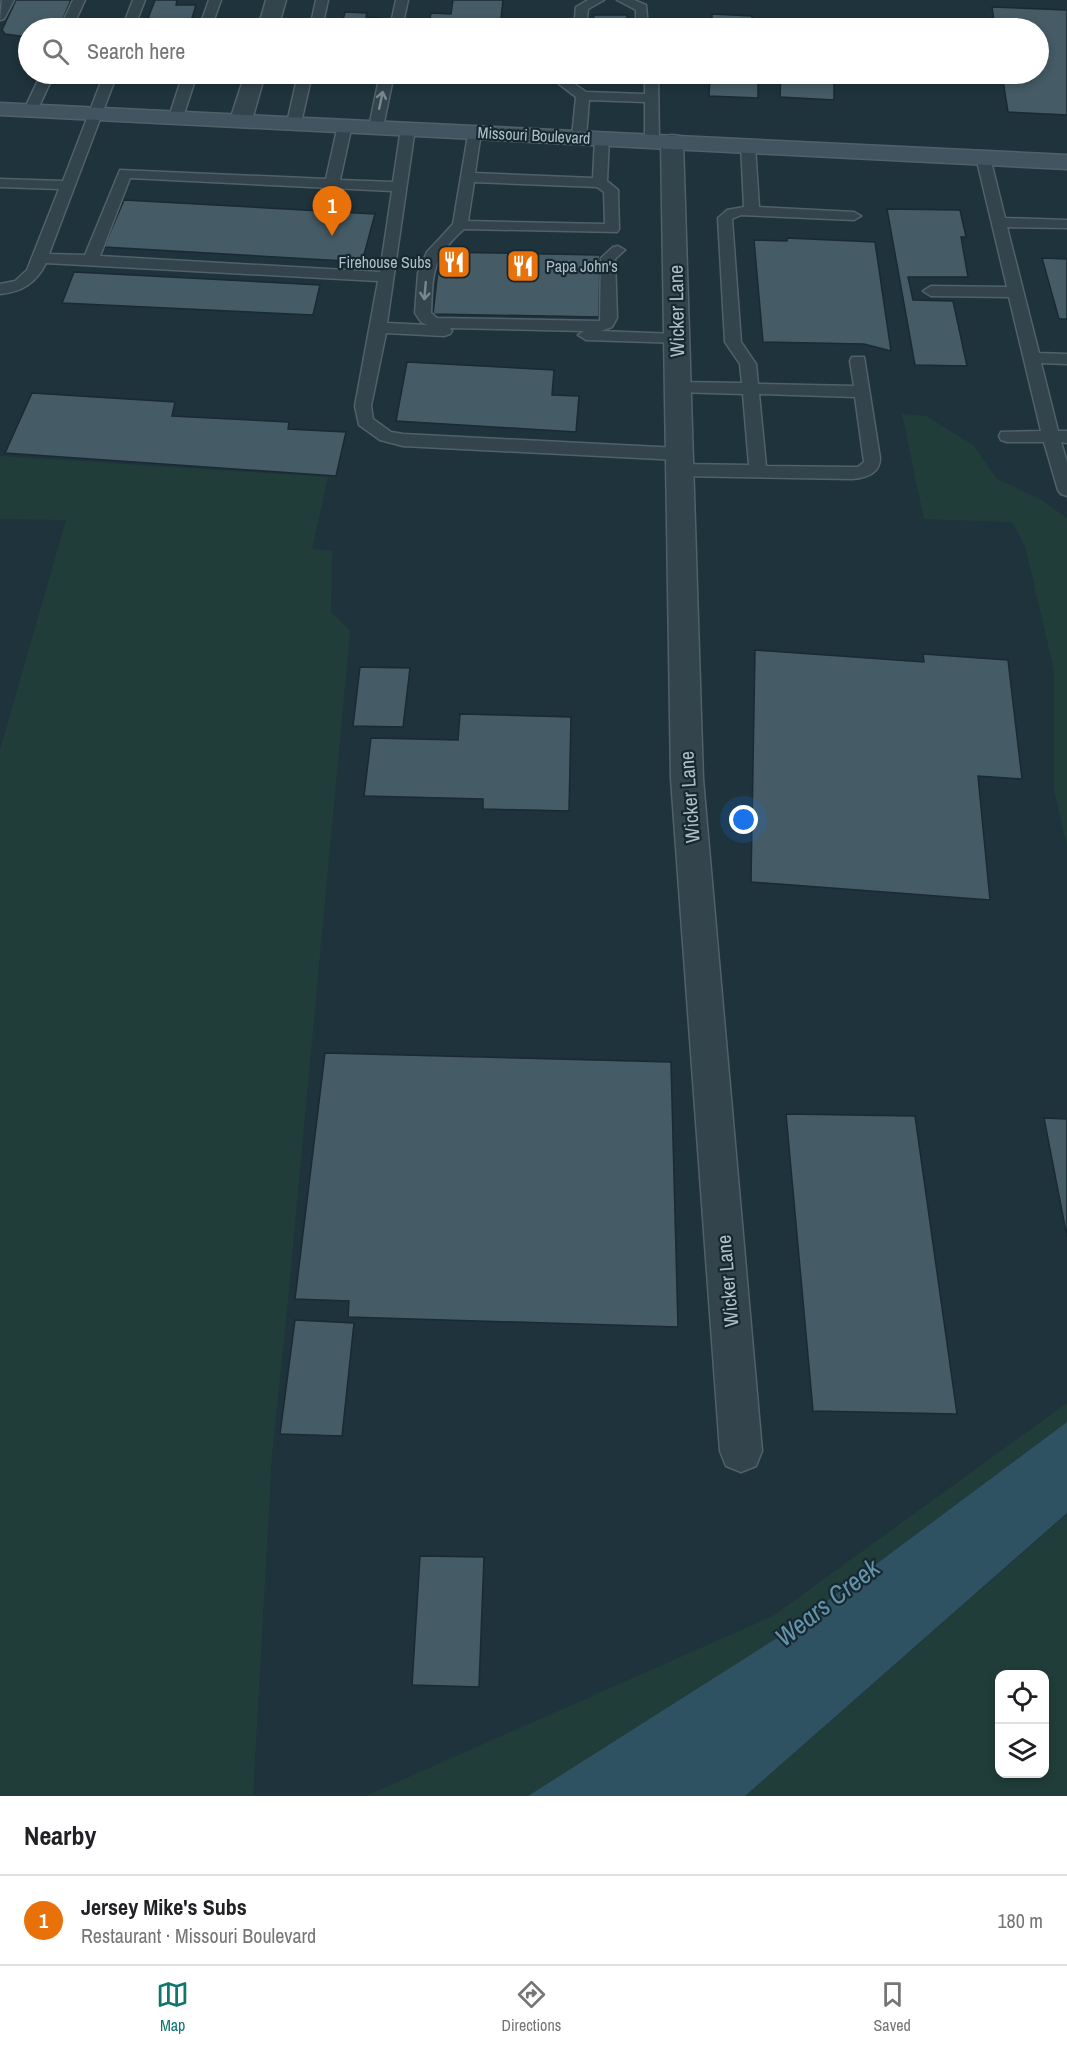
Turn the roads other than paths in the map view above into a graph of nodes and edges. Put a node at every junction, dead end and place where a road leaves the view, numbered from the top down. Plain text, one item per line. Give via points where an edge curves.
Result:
1 (8, 0) edge
2 (79, 0) edge
3 (139, 0) edge
4 (215, 0) edge
5 (276, 0) edge
6 (322, 0) edge
7 (335, 0) edge
8 (576, 0) edge
9 (598, 0) edge
10 (623, 0) edge
11 (652, 0) edge
12 (0, 16) edge
13 (71, 18) edge
14 (132, 18) edge
15 (209, 18) edge
16 (271, 18) edge
17 (318, 18) edge
18 (330, 18) edge
19 (571, 18) edge
20 (581, 18) edge
21 (642, 18) edge
22 (652, 18) edge
23 (43, 84) edge
24 (106, 84) edge
25 (187, 84) edge
26 (252, 84) edge
27 (303, 84) edge
28 (307, 84) edge
29 (385, 84) edge
30 (566, 84) edge
31 (652, 84) edge
32 (302, 89) junction
33 (583, 96) junction
34 (652, 99) junction
35 (0, 109) edge
36 (31, 110) junction
37 (95, 113) junction
38 (176, 117) junction
39 (241, 120) junction
40 (294, 123) junction
41 (345, 125) junction
42 (376, 127) junction
43 (408, 128) junction
44 (474, 132) junction
45 (579, 137) junction
46 (602, 138) junction
47 (662, 141) junction
48 (748, 145) junction
49 (983, 157) junction
50 (1067, 162) edge
51 (467, 177) junction
52 (0, 183) edge
53 (600, 183) junction
54 (332, 184) junction
55 (68, 185) junction
56 (401, 187) junction
57 (752, 212) junction
58 (855, 216) dead end
59 (999, 222) junction
60 (1067, 224) edge
61 (460, 225) junction
62 (612, 229) junction
63 (618, 250) junction
64 (40, 258) junction
65 (90, 260) junction
66 (387, 277) junction
67 (0, 289) edge
68 (931, 291) dead end
69 (1016, 292) junction
70 (379, 328) junction
71 (619, 336) junction
72 (676, 339) junction
73 (1033, 358) junction
74 (1067, 359) edge
75 (858, 361) dead end
76 (677, 387) junction
77 (751, 389) junction
78 (862, 392) junction
79 (1007, 436) dead end
80 (1059, 437) edge
81 (678, 462) junction
82 (758, 471) junction
83 (1067, 490) edge
84 (741, 1451) dead end

1 - 12 lane
2 - 13 lane
3 - 14 lane
4 - 15 lane
5 - 16 street
6 - 17 lane
7 - 18 lane
8 - 19 lane via 572,2
9 - 20 lane via 582,7
10 - 21 lane via 642,8
11 - 22 lane
23 - 36 lane
24 - 37 lane
25 - 38 lane
26 - 39 street
27 - 32 lane
28 - 32 lane
42 -> 29 lane
30 - 33 lane
31 - 34 lane
32 - 40 lane
33 - 34 lane
33 - 45 lane
34 - 47 lane
35 - 36 main road, Missouri Boulevard
36 - 37 main road, Missouri Boulevard
37 - 38 main road, Missouri Boulevard
37 - 55 lane
38 - 39 main road, Missouri Boulevard
39 - 40 main road, Missouri Boulevard
40 - 41 main road, Missouri Boulevard
41 - 42 main road, Missouri Boulevard
41 - 54 lane
42 - 43 main road, Missouri Boulevard
43 - 44 main road, Missouri Boulevard
43 - 56 lane
44 - 45 main road, Missouri Boulevard
44 - 51 lane
45 - 46 main road, Missouri Boulevard
46 - 47 main road, Missouri Boulevard
46 - 53 lane
47 - 48 main road, Missouri Boulevard
47 - 72 street, Wicker Lane
48 - 49 main road, Missouri Boulevard
48 - 57 lane
49 - 50 main road, Missouri Boulevard
49 - 59 lane
51 - 53 lane
51 - 61 lane
52 - 55 lane
53 - 62 lane via 611,190
54 - 56 lane
54 - 65 lane via 125,173
55 - 64 lane
56 - 66 lane
57 - 58 lane
57 - 77 lane via 732,213 725,218 724,225 734,342 748,364
59 - 60 lane
59 - 69 lane
61 - 62 lane
61 -> 63 lane via 428,258 423,313 435,323 600,327 609,318 608,258
62 - 63 lane via 618,238
63 - 71 lane
64 - 65 lane
64 - 67 lane via 34,274 23,284
65 - 66 lane
66 - 70 lane
68 - 69 lane
69 - 73 lane
70 - 71 lane
70 - 81 lane via 363,406 365,420 386,436
71 - 72 lane
72 - 76 street, Wicker Lane
73 - 74 lane
73 - 80 lane
75 - 78 lane
76 - 77 lane
76 - 81 street, Wicker Lane
77 - 78 lane
77 - 82 lane
78 - 82 lane via 872,458 868,468 852,473
79 - 80 lane
80 - 83 lane
81 - 82 lane
81 - 84 street, Wicker Lane via 687,779

